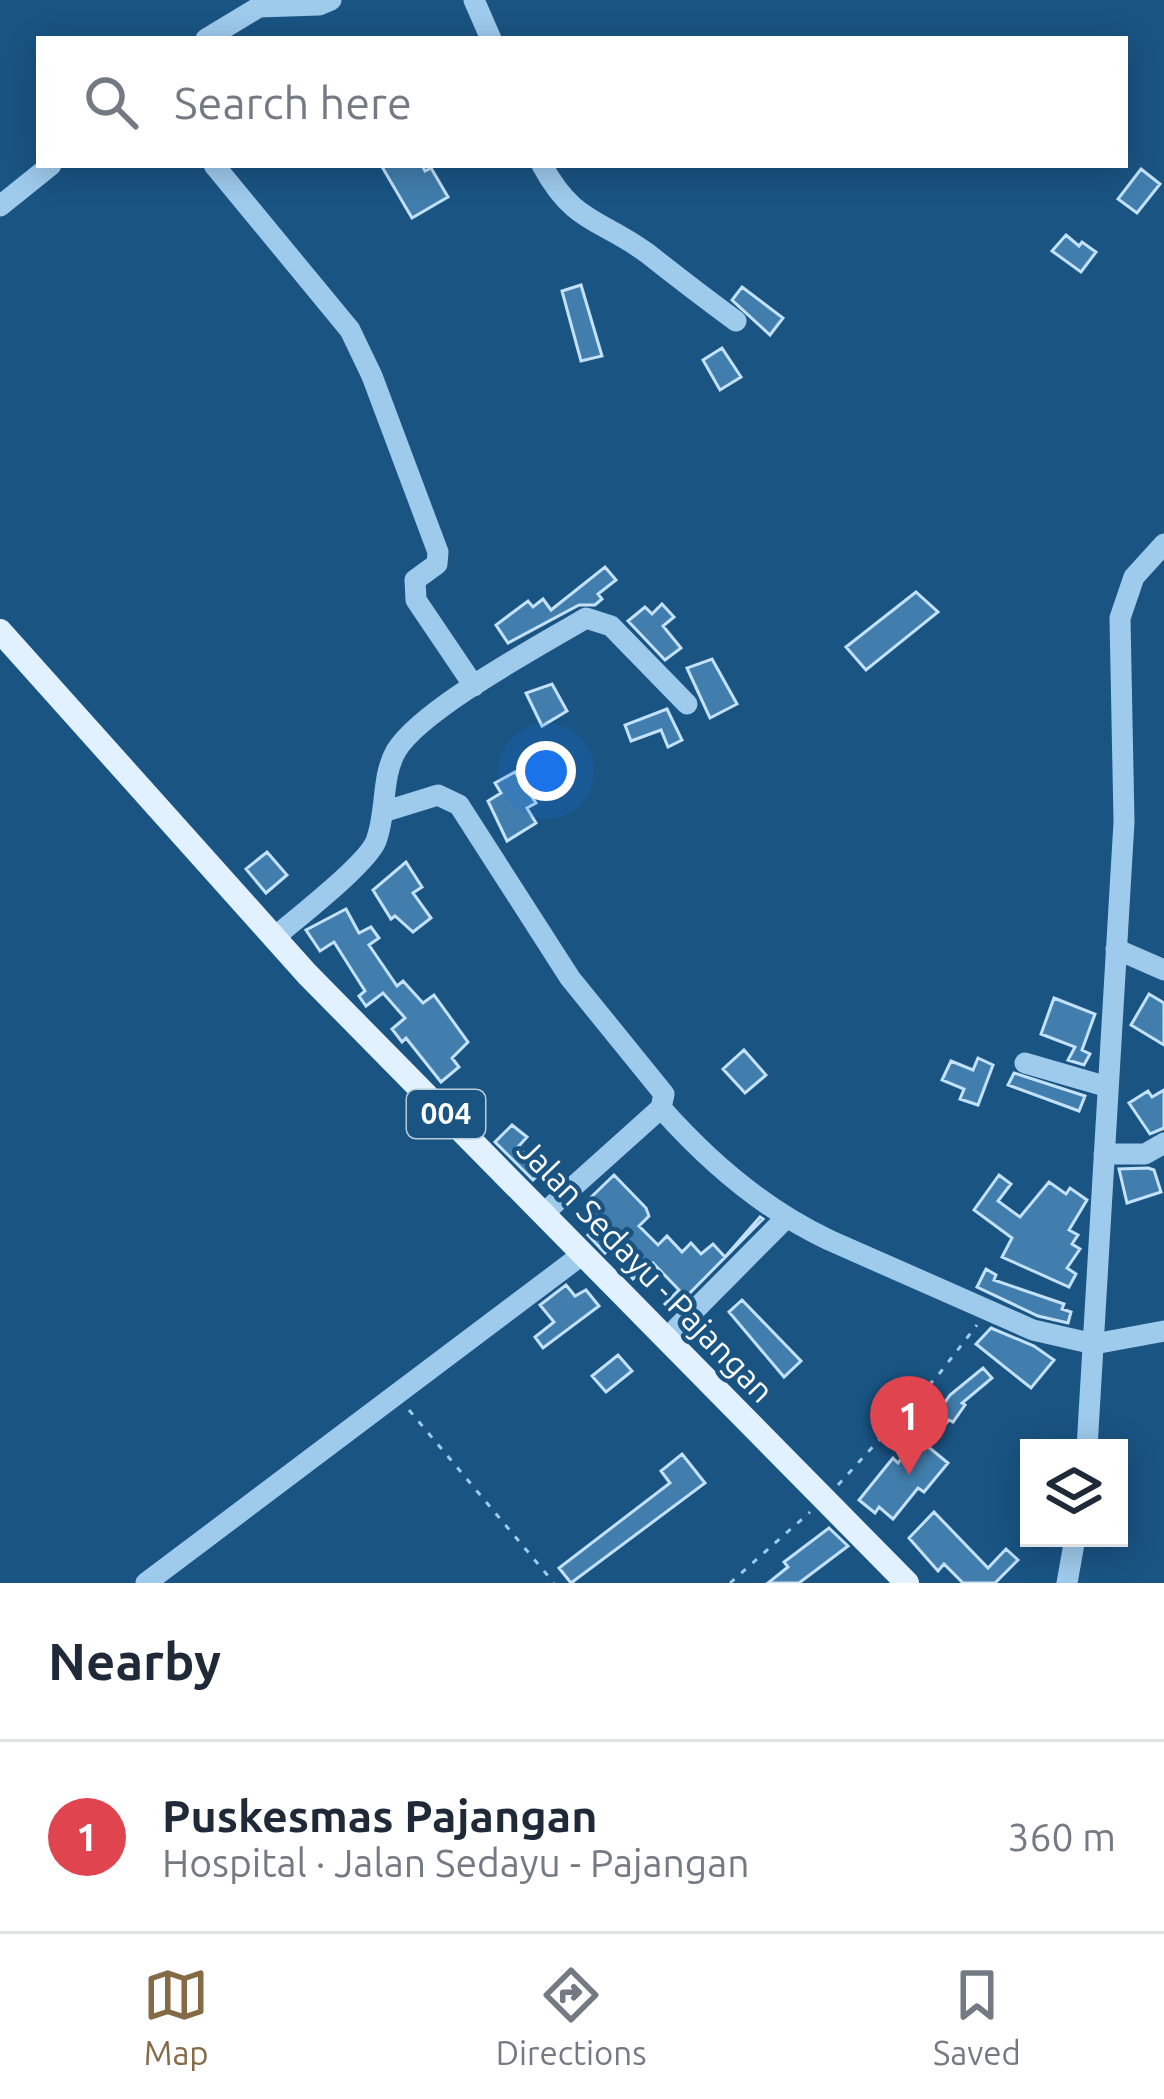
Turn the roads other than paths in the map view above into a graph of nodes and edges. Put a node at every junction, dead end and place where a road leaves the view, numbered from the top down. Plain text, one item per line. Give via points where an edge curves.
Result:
1 (331, 0) edge
2 (474, 0) edge
3 (233, 8) edge
4 (209, 36) edge
5 (490, 36) edge
6 (47, 168) edge
7 (217, 168) edge
8 (544, 168) edge
9 (0, 206) edge
10 (736, 321) dead end
11 (1164, 544) edge
12 (0, 631) edge
13 (474, 686) junction
14 (687, 704) dead end
15 (383, 812) junction
16 (275, 937) junction
17 (1116, 950) junction
18 (1164, 970) edge
19 (1025, 1063) dead end
20 (1108, 1087) junction
21 (661, 1108) junction
22 (1164, 1143) edge
23 (1104, 1154) junction
24 (544, 1213) junction
25 (788, 1217) junction
26 (583, 1254) junction
27 (1164, 1331) edge
28 (666, 1339) junction
29 (1094, 1344) junction
30 (1089, 1439) edge
31 (1073, 1547) edge
32 (146, 1583) edge
33 (907, 1583) edge
34 (1067, 1583) edge

1 - 3 street
2 - 5 street
3 - 4 street
6 - 9 street
7 - 13 street via 362,352 439,552 415,580 416,600
8 - 10 street via 578,215 645,252
11 - 17 street via 1134,577 1120,619 1124,821
12 - 16 main road, Jalan Sedayu - Pajangan / 004
13 - 14 street via 594,618
13 - 15 street via 396,751
15 - 16 street via 368,853
15 - 21 street via 438,795 459,805 570,978 664,1094
16 - 24 main road, Jalan Sedayu - Pajangan / 004
17 - 18 street
17 - 20 street
19 - 20 street
20 - 23 street
21 - 24 street
21 - 25 street via 738,1182
22 - 23 street via 1145,1154
23 - 29 street
24 - 26 main road, Jalan Sedayu - Pajangan / 004
25 - 28 street
25 - 29 street via 1033,1330
26 - 28 main road, Jalan Sedayu - Pajangan / 004
26 - 32 street
27 - 29 street
28 - 33 main road, Jalan Sedayu - Pajangan / 004
29 - 30 street
31 - 34 street

